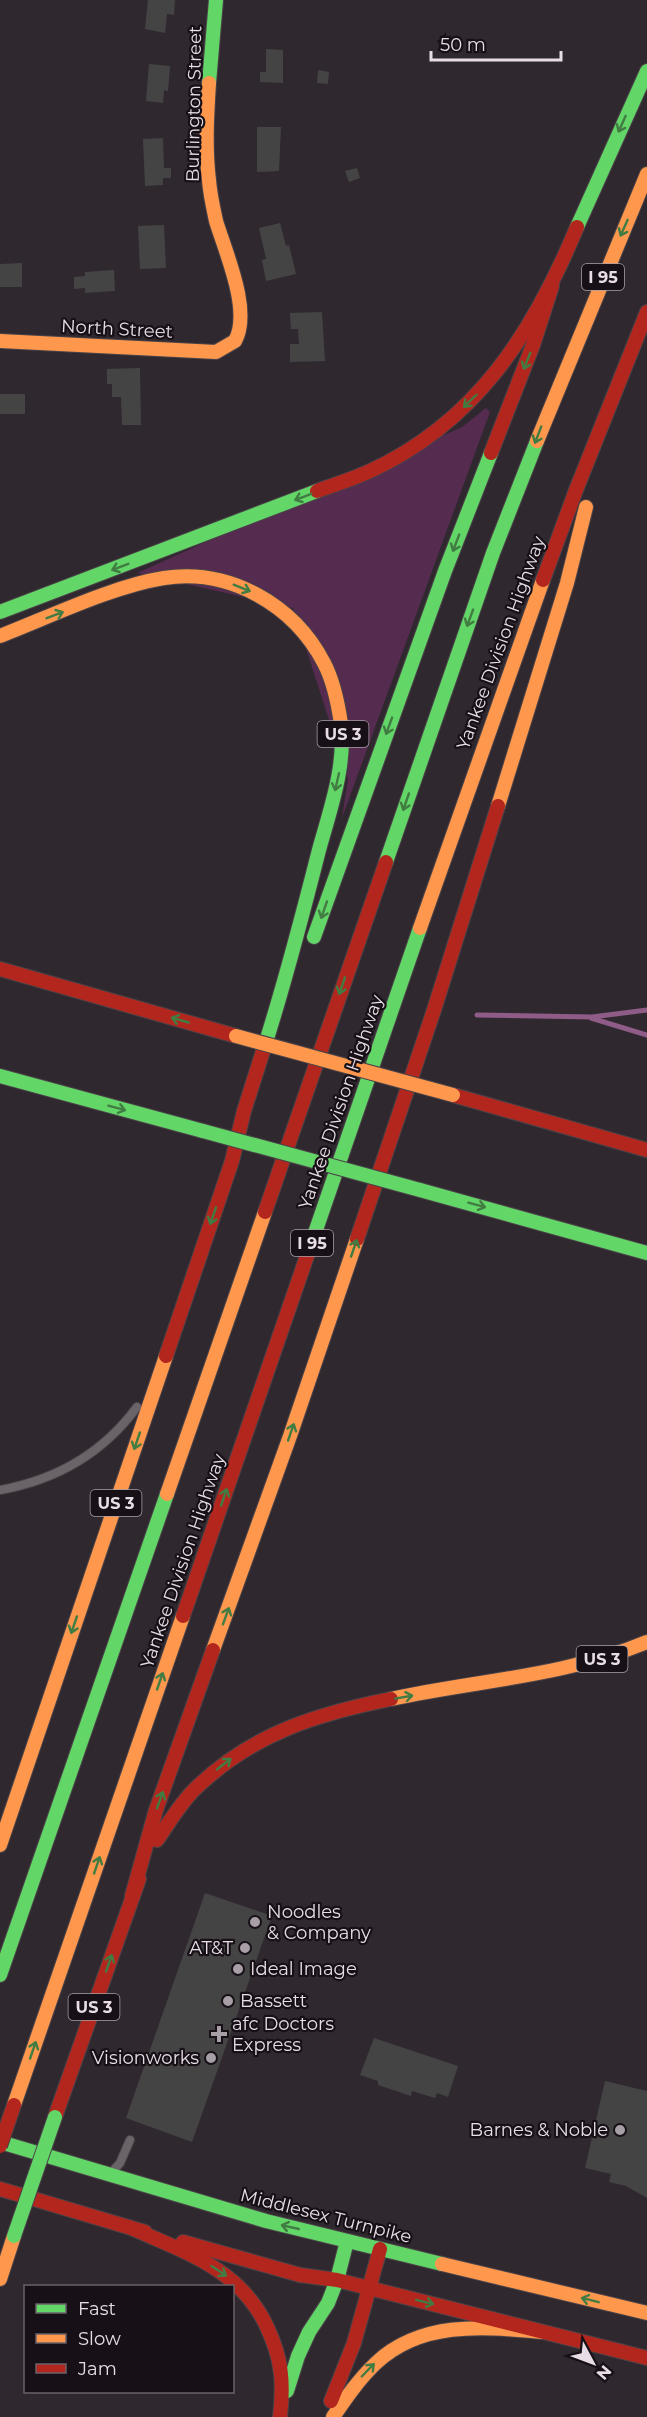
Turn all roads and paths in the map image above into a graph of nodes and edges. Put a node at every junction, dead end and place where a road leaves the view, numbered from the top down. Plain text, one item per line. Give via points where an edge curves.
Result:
1 (216, 0) edge
2 (647, 71) edge
3 (647, 174) edge
4 (552, 285) junction
5 (647, 312) edge
6 (0, 341) edge
7 (230, 347) joint
8 (617, 383) junction
9 (0, 612) edge
10 (0, 636) edge
11 (308, 956) dead end
12 (0, 969) edge
13 (300, 977) dead end
14 (0, 1076) edge
15 (11, 1090) dead end
16 (89, 1100) junction
17 (647, 1150) edge
18 (232, 1161) junction
19 (647, 1252) edge
20 (163, 1363) junction
21 (0, 1490) edge
22 (647, 1642) edge
23 (0, 1845) edge
24 (132, 1896) junction
25 (0, 1975) edge
26 (130, 2140) dead end
27 (0, 2144) edge
28 (109, 2175) junction
29 (0, 2189) edge
30 (129, 2227) junction
31 (347, 2241) junction
32 (380, 2249) junction
33 (0, 2279) edge
34 (337, 2280) junction
35 (368, 2288) junction
36 (647, 2313) edge
37 (542, 2332) junction
38 (647, 2358) edge
39 (280, 2417) edge
40 (325, 2417) edge
41 (333, 2417) edge

1 - 7 main road, Burlington Street via 208,165 212,203 236,290 239,327
2 -> 4 main road
3 -> 25 main road, Yankee Division Highway / I 95 via 560,381 447,682
4 -> 9 main road via 519,343 484,388 442,427 398,457 339,484
4 -> 11 main road via 533,345 441,581
5 - 8 main road, Yankee Division Highway / I 95
6 - 7 main road, North Street via 216,352
24 -> 8 main road via 156,1810 290,1436 450,960 567,583
27 -> 8 main road, Yankee Division Highway / I 95, bridge via 483,746
10 -> 18 main road, US 3 via 143,582 171,577 201,578 242,588 274,606 311,640 330,673 341,711 342,757 286,980
17 -> 12 main road, bridge
13 - 18 main road via 253,1116
14 - 16 main road
15 - 16 lane
16 -> 19 main road, bridge
18 -> 20 main road, US 3
20 - 21 lane via 131,1416 101,1446 54,1474
20 -> 23 main road, US 3
24 -> 22 main road, US 3 via 152,1849 184,1801 212,1773 278,1730 346,1707 574,1667
33 -> 24 main road, US 3, bridge
26 - 28 lane via 120,2163
27 - 28 main road, Middlesex Turnpike
31 -> 28 main road, Middlesex Turnpike
29 - 30 main road
30 - 34 main road via 300,2275
30 -> 39 main road via 196,2257 246,2292 278,2351 283,2388
31 - 32 main road, Middlesex Turnpike
31 - 34 main road
32 - 35 main road
36 -> 32 main road, Middlesex Turnpike
34 - 35 main road
34 - 39 main road via 298,2356
35 -> 37 main road
35 - 40 main road via 354,2343
37 - 38 main road
41 -> 37 main road via 375,2363 391,2350 428,2332 485,2327

